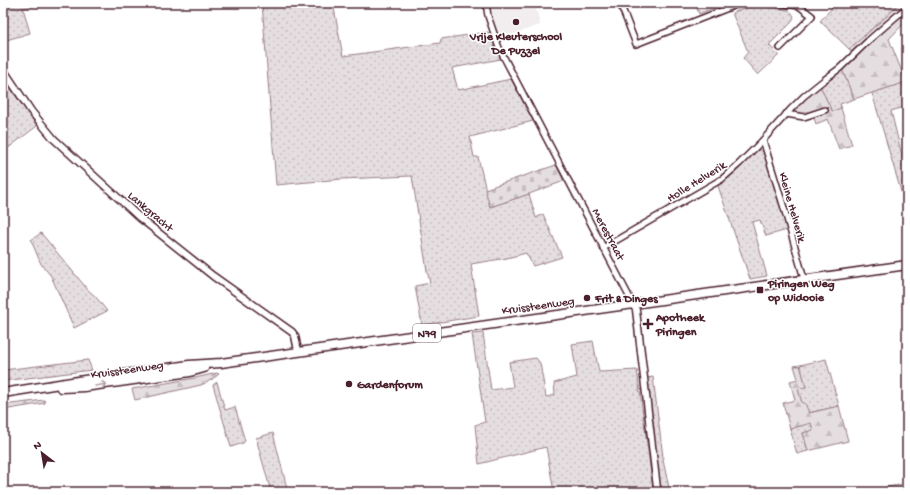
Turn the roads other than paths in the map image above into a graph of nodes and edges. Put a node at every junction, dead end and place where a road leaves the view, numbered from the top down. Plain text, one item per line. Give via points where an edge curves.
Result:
1 (486, 3) edge
2 (620, 3) edge
3 (741, 3) edge
4 (778, 3) edge
5 (907, 7) edge
6 (780, 48) dead end
7 (3, 69) edge
8 (825, 110) dead end
9 (786, 114) junction
10 (763, 140) junction
11 (603, 248) junction
12 (907, 265) edge
13 (804, 279) junction
14 (633, 304) junction
15 (298, 351) junction
16 (3, 393) edge
17 (659, 492) edge

1 - 11 street, Merestraat via 499,48
2 - 3 street via 636,44
4 - 6 street via 799,6 812,16
5 - 9 street, Holle Helverik
7 - 15 street, Lankgracht via 31,111 54,139 140,218 213,276 292,332
8 - 9 street via 804,117
9 - 10 street, Holle Helverik
10 - 11 street, Holle Helverik via 722,179
10 - 13 street, Kleine Helverik
11 - 14 street, Merestraat
12 - 13 main road, Kruissteenweg / N79
13 - 14 main road, Kruissteenweg / N79
14 - 15 main road, Kruissteenweg / N79
14 - 17 street, Merestraat via 636,310
15 - 16 main road, Kruissteenweg / N79

